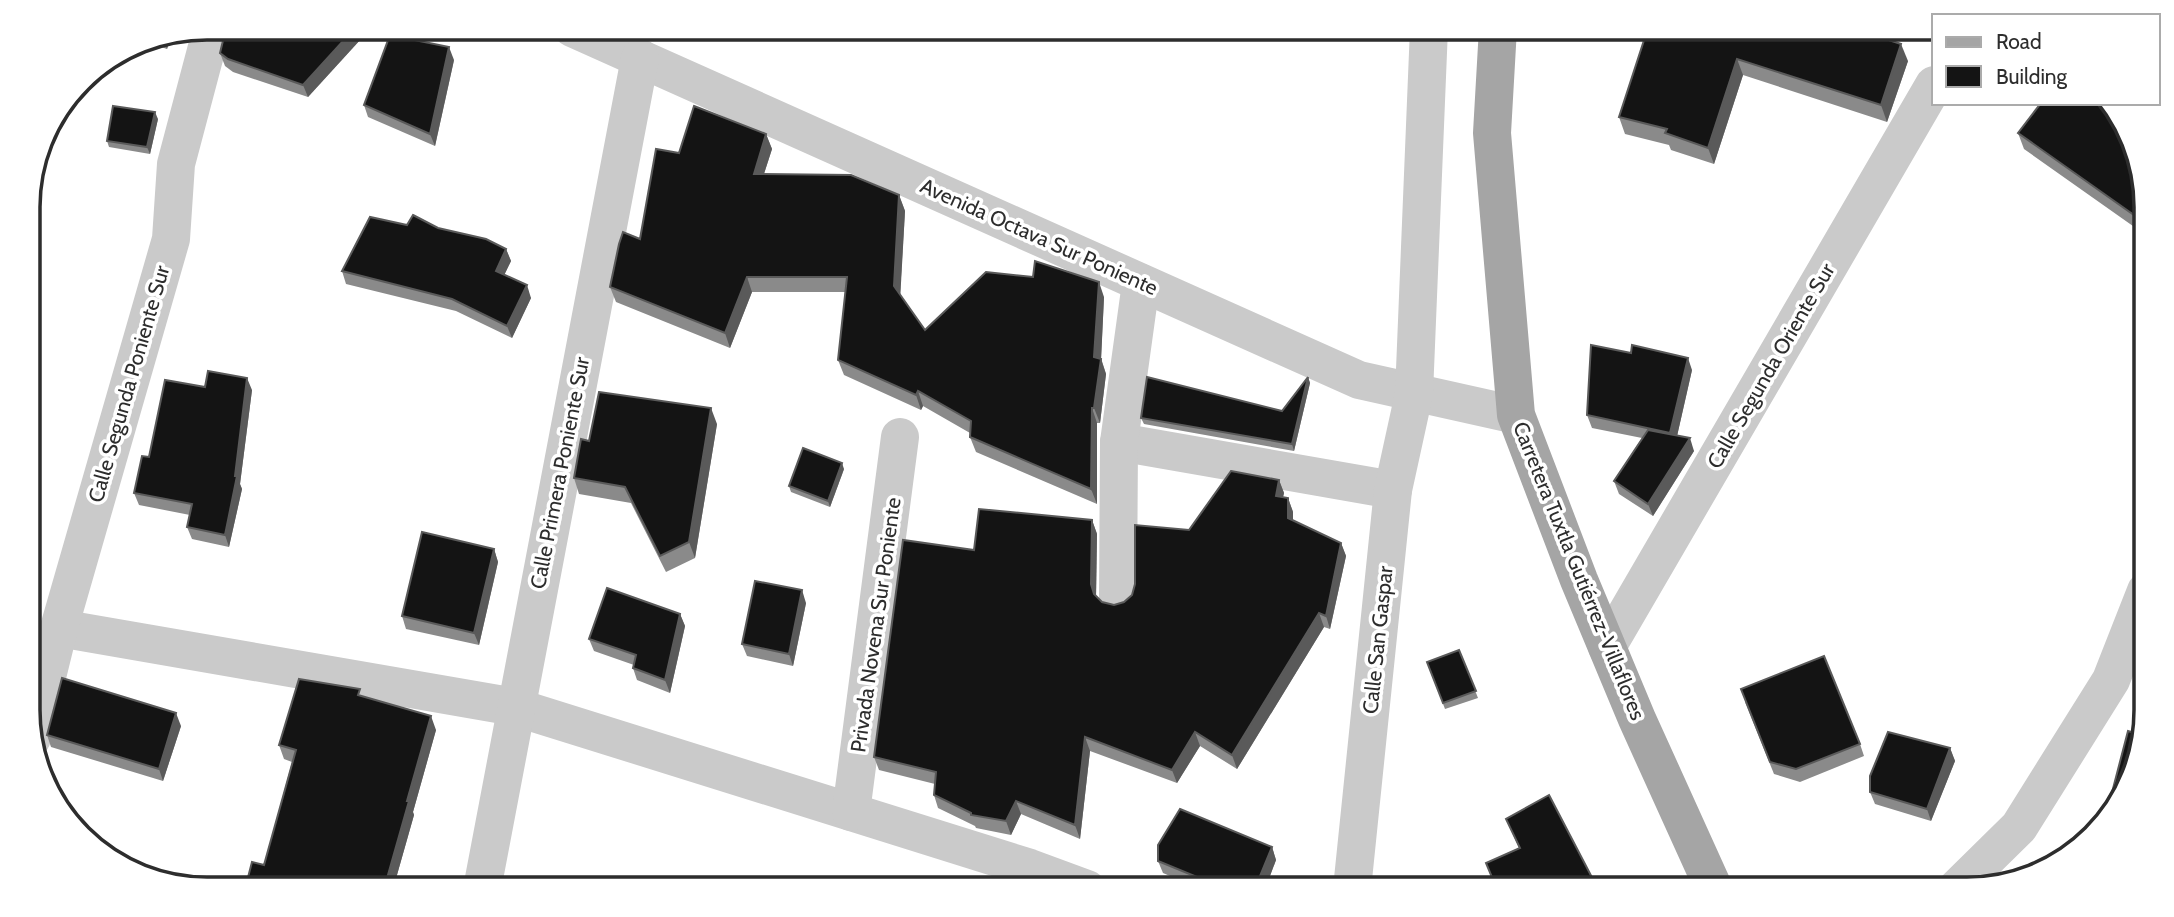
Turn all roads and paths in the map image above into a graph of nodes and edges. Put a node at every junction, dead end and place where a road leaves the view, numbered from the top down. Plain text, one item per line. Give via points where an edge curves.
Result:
1 (209, 40) edge
2 (601, 40) edge
3 (1429, 40) edge
4 (1497, 40) edge
5 (640, 58) junction
6 (1932, 88) edge
7 (1141, 283) junction
8 (1414, 394) junction
9 (1516, 415) junction
10 (900, 437) dead end
11 (1119, 442) junction
12 (1393, 490) junction
13 (1118, 597) dead end
14 (2134, 622) edge
15 (59, 628) junction
16 (1607, 647) junction
17 (40, 705) edge
18 (515, 707) junction
19 (851, 812) junction
20 (1354, 876) edge
21 (1708, 876) edge
22 (1969, 876) edge
23 (484, 877) edge
24 (1023, 877) edge

1 - 15 street, Calle Segunda Poniente Sur via 176,164 171,239
2 - 5 street, Avenida Octava Sur Poniente
3 - 8 street, Calle San Gaspar
4 - 9 main road, Carretera Tuxtla Gutiérrez-Villaflores via 1492,133
5 - 7 street, Avenida Octava Sur Poniente
5 - 18 street, Calle Primera Poniente Sur
6 - 16 street, Calle Segunda Oriente Sur
7 - 8 street, Avenida Octava Sur Poniente via 1359,380
7 - 11 street
8 - 9 street, Avenida Octava Sur Poniente
8 - 12 street, Calle San Gaspar
9 - 16 main road, Carretera Tuxtla Gutiérrez-Villaflores
10 - 19 street, Privada Novena Sur Poniente
11 - 12 street
11 - 13 street
12 - 20 street, Calle San Gaspar
14 - 22 street via 2111,680 2019,827
15 - 17 street, Calle Segunda Poniente Sur
15 - 18 street
16 - 21 main road, Carretera Tuxtla Gutiérrez-Villaflores
18 - 19 street
18 - 23 street, Calle Primera Poniente Sur
19 - 24 street

